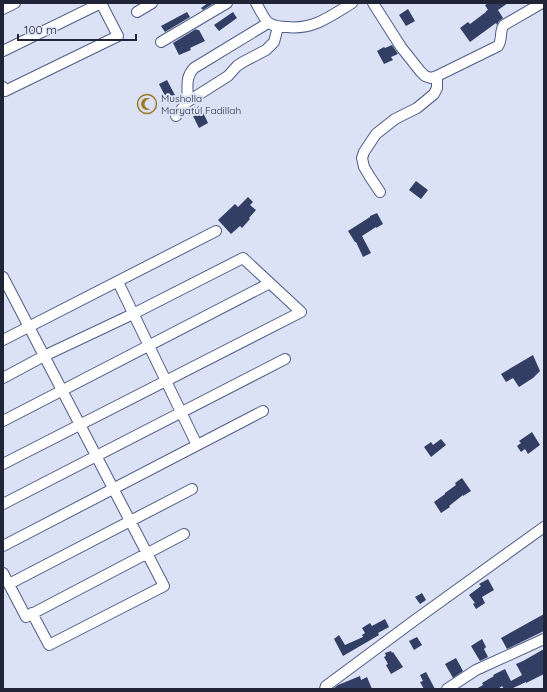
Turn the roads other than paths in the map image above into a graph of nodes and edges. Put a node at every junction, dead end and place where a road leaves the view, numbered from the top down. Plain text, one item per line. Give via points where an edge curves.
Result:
1 (14, 3) edge
2 (101, 3) edge
3 (152, 3) edge
4 (227, 3) edge
5 (256, 3) edge
6 (352, 3) edge
7 (373, 3) edge
8 (542, 3) edge
9 (3, 9) edge
10 (137, 12) dead end
11 (268, 23) junction
12 (278, 27) junction
13 (161, 42) dead end
14 (3, 52) edge
15 (437, 76) junction
16 (3, 87) edge
17 (187, 102) junction
18 (176, 116) dead end
19 (380, 192) dead end
20 (216, 231) dead end
21 (3, 277) edge
22 (118, 282) junction
23 (270, 284) junction
24 (7, 295) edge
25 (133, 314) junction
26 (29, 327) junction
27 (3, 340) edge
28 (149, 346) junction
29 (44, 356) junction
30 (285, 358) dead end
31 (3, 378) edge
32 (166, 381) junction
33 (63, 390) junction
34 (263, 411) dead end
35 (181, 412) junction
36 (3, 421) edge
37 (80, 424) junction
38 (197, 445) junction
39 (96, 456) junction
40 (3, 464) edge
41 (114, 488) junction
42 (192, 490) dead end
43 (3, 504) edge
44 (131, 521) junction
45 (544, 527) edge
46 (184, 534) dead end
47 (3, 546) edge
48 (147, 553) junction
49 (3, 573) edge
50 (9, 584) junction
51 (32, 614) junction
52 (544, 639) edge
53 (325, 689) edge
54 (447, 689) edge

1 - 9 street
2 - 14 street
2 - 16 street via 118,36 5,91
3 - 10 street
4 - 13 street
5 - 11 street
6 - 12 street via 314,24 297,28
7 - 15 street via 420,71 431,78
8 - 15 street via 504,25 498,46
11 - 12 street
11 - 17 street via 194,68 188,78
12 - 17 street via 274,42 266,50 243,62 228,76
15 - 19 street via 437,91 417,108 395,119 376,134 364,152 364,167
17 - 18 street
20 - 22 street
21 - 24 street
22 - 25 street
22 - 26 street
23 - 25 street via 244,258
23 - 28 street
23 - 32 street via 301,312
24 - 26 street
25 - 28 street
25 - 29 street
26 - 27 street
26 - 29 street
28 - 32 street
28 - 33 street
29 - 31 street
29 - 33 street
30 - 35 street
32 - 35 street
32 - 37 street
33 - 36 street
33 - 37 street
34 - 38 street
35 - 38 street
35 - 39 street
37 - 39 street
37 - 40 street
38 - 41 street
39 - 41 street
39 - 43 street
41 - 44 street
41 - 47 street
42 - 44 street
44 - 48 street
44 - 50 street
45 - 53 street
46 - 48 street
48 - 51 street
48 - 51 street via 164,586 49,646
49 - 50 street
50 - 51 street via 26,617
52 - 54 street via 482,667

